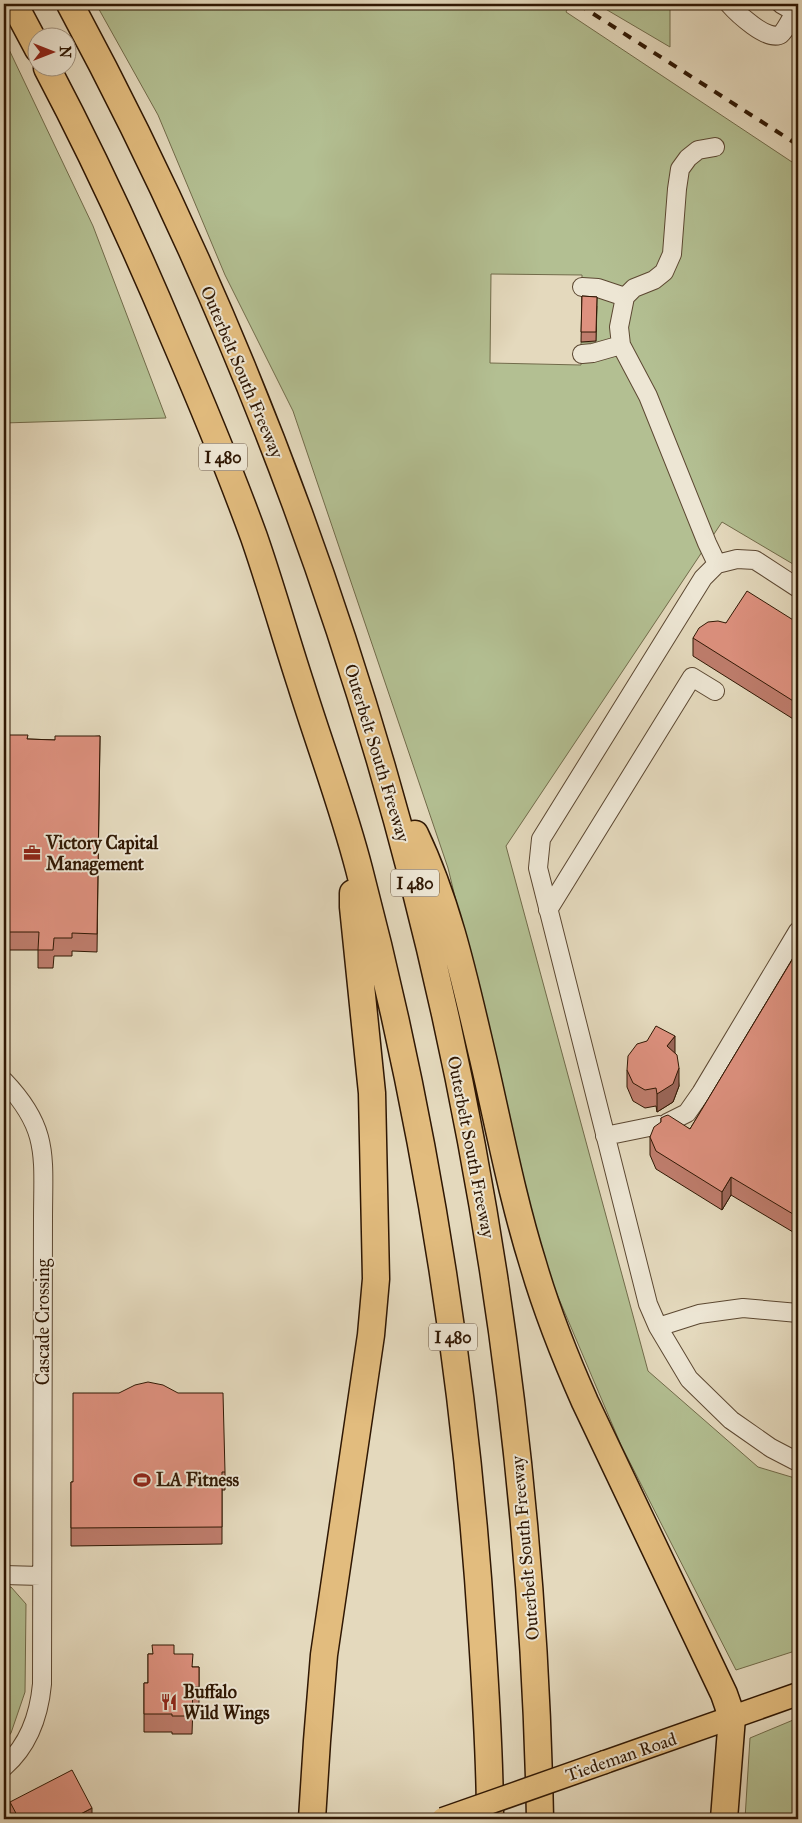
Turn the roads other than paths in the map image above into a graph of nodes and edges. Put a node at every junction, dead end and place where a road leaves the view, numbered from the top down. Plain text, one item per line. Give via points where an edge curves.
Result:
1 (14, 4) edge
2 (70, 4) edge
3 (729, 4) edge
4 (791, 8) edge
5 (28, 30) edge
6 (52, 78) edge
7 (715, 147) dead end
8 (582, 287) dead end
9 (625, 297) junction
10 (621, 345) junction
11 (582, 354) dead end
12 (717, 564) junction
13 (798, 588) edge
14 (714, 691) dead end
15 (385, 773) junction
16 (358, 864) junction
17 (548, 910) junction
18 (798, 931) edge
19 (4, 1081) edge
20 (605, 1136) junction
21 (798, 1313) edge
22 (658, 1327) junction
23 (798, 1462) edge
24 (4, 1576) edge
25 (42, 1576) junction
26 (798, 1694) edge
27 (732, 1717) junction
28 (4, 1767) edge
29 (312, 1819) edge
30 (443, 1819) edge
31 (490, 1819) edge
32 (540, 1819) edge
33 (724, 1819) edge

1 - 5 highway
2 - 15 highway, Outerbelt South Freeway / I 480 via 172,209 246,378 285,474 330,601
3 - 4 lane via 740,16 775,36 781,34
6 - 16 highway, I 480 via 132,240 212,427 254,539
7 - 9 lane via 698,150 680,169 672,254 664,272 634,288
8 - 9 lane via 598,288
9 - 10 lane via 619,326
10 - 11 lane
10 - 12 lane via 648,396
12 - 13 lane via 736,559 756,560
12 - 17 lane via 703,578 541,839 538,868
14 - 17 lane via 692,676
15 - 27 highway via 426,858 450,924 532,1263 552,1322 569,1367
15 - 32 highway, Outerbelt South Freeway / I 480 via 439,984 480,1182 497,1292 521,1485 535,1677
16 - 29 highway via 354,875 353,907 372,1093 376,1279 371,1335 324,1655
16 - 31 highway, I 480 via 416,1116 450,1312 478,1573
17 - 20 lane
18 - 20 lane via 687,1113 663,1124
19 - 25 lane, Cascade Crossing via 32,1116 43,1150
20 - 22 lane via 648,1304
21 - 22 lane via 743,1308 698,1314
22 - 23 lane via 689,1379 731,1420
24 - 25 lane
25 - 28 lane, Cascade Crossing via 40,1703 26,1741
26 - 27 main road, Tiedeman Road
27 - 30 main road, Tiedeman Road, bridge
27 - 33 highway

